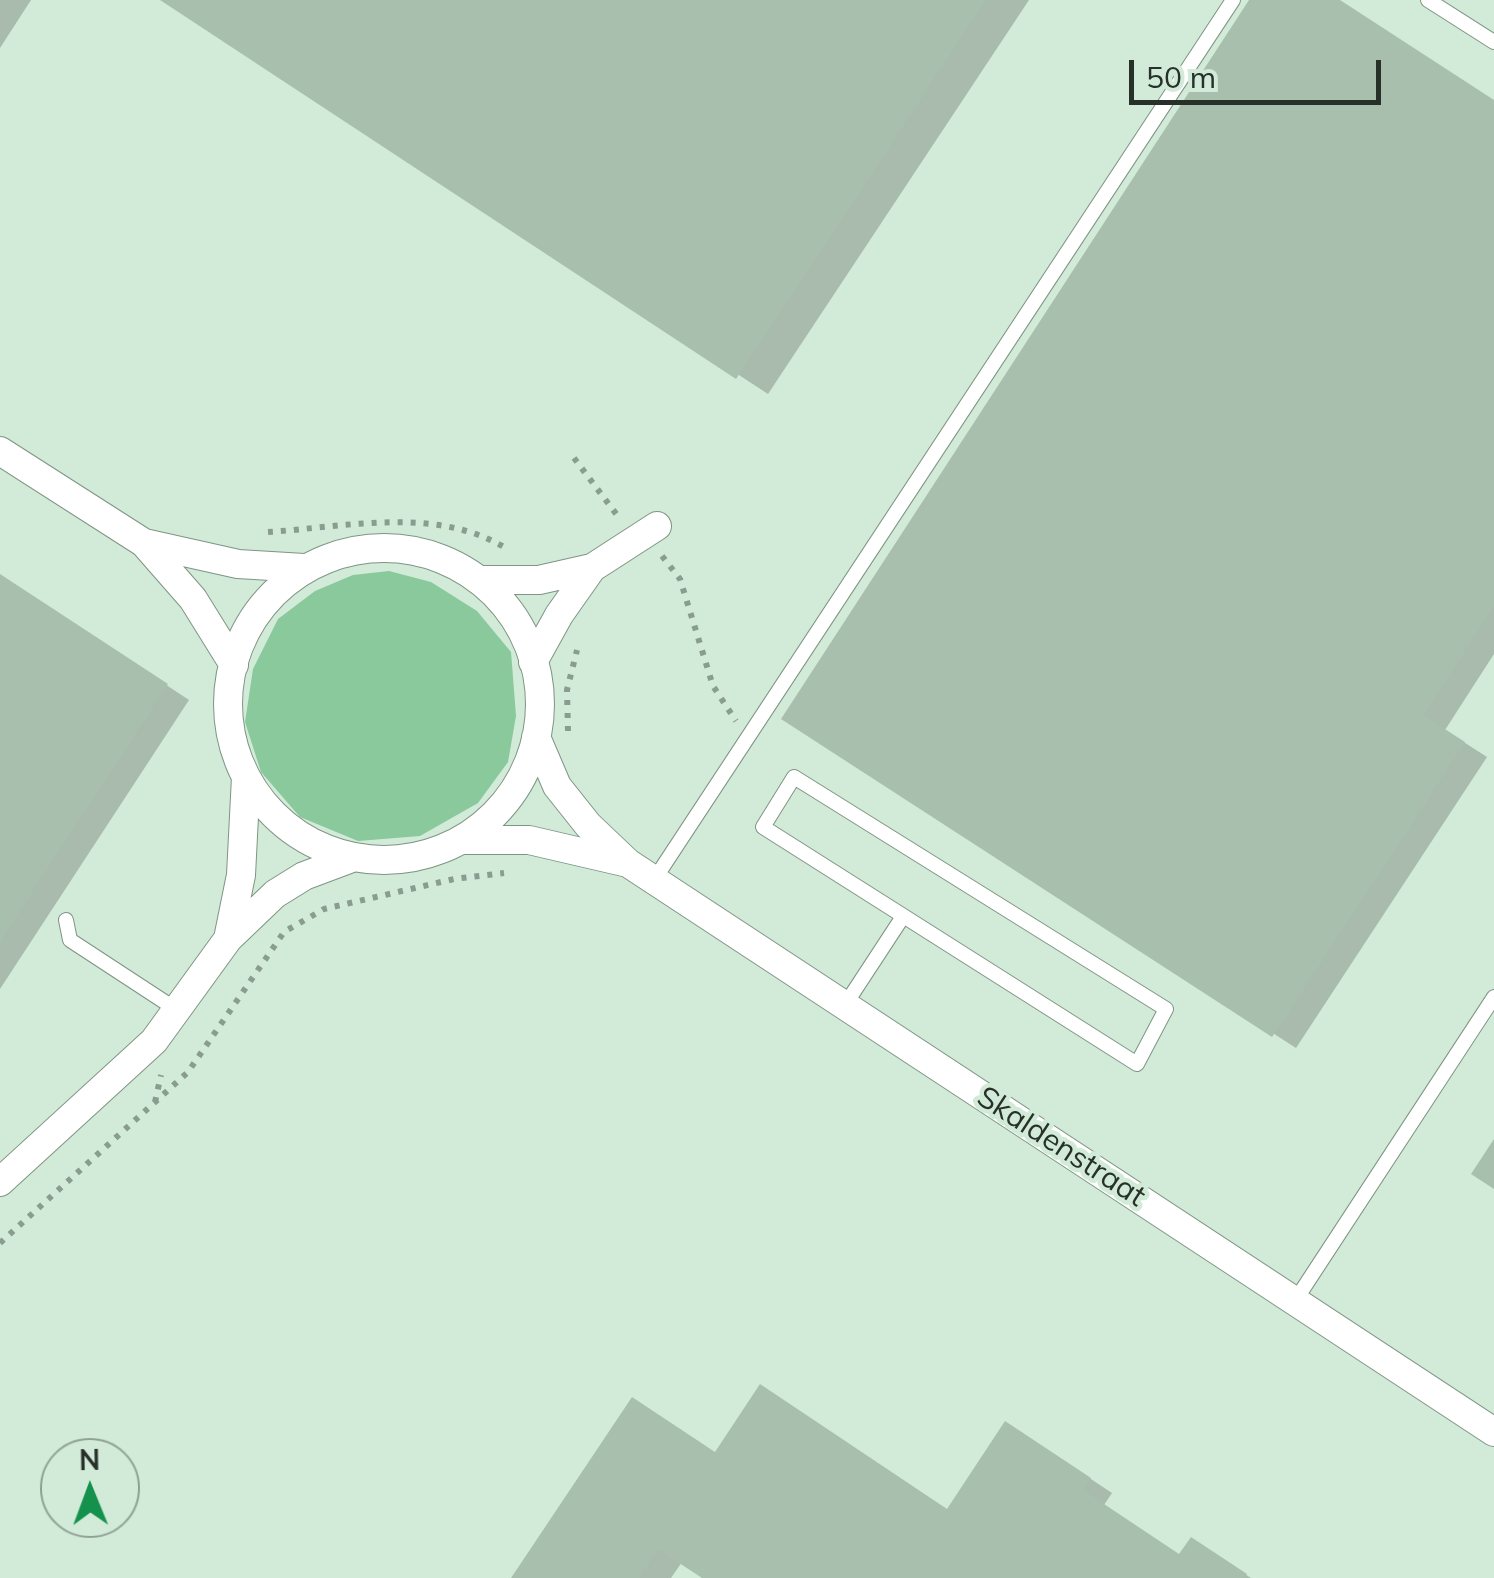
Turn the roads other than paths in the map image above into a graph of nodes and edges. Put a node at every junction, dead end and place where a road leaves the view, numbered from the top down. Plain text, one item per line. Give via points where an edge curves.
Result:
1 (1233, 0) edge
2 (1428, 0) edge
3 (1494, 42) edge
4 (0, 451) edge
5 (645, 533) road end
6 (144, 543) junction
7 (304, 568) junction
8 (592, 568) junction
9 (479, 580) junction
10 (533, 662) junction
11 (234, 665) junction
12 (536, 737) junction
13 (246, 776) junction
14 (462, 840) junction
15 (352, 858) junction
16 (628, 863) junction
17 (654, 880) junction
18 (902, 918) junction
19 (66, 920) dead end
20 (228, 939) junction
21 (1494, 998) edge
22 (845, 1005) junction
23 (177, 1010) junction
24 (0, 1182) edge
25 (1295, 1301) junction
26 (1494, 1432) edge

1 - 17 lane
2 - 3 lane
4 - 6 street, Skaldenstraat
5 - 8 street
6 - 7 street, Skaldenstraat via 238,564
6 - 11 street, Skaldenstraat via 193,599
7 - 9 street, Skaldenstraat via 353,549 406,548 454,562
7 - 11 street, Skaldenstraat via 278,587 242,634
8 - 9 street via 538,580
8 - 10 street
9 - 10 street, Skaldenstraat via 522,627
10 - 12 street, Skaldenstraat via 541,688
11 - 13 street, Skaldenstraat via 226,693 234,752
12 - 14 street, Skaldenstraat via 528,768 507,802
12 - 16 street, Skaldenstraat via 557,786
13 - 15 street, Skaldenstraat via 260,802 300,838
13 - 20 street
14 - 15 street, Skaldenstraat via 404,860
14 - 16 street, Skaldenstraat via 530,840
15 - 20 street via 276,894
16 - 17 street, Skaldenstraat
17 - 22 street, Skaldenstraat
18 - 18 lane via 763,828 794,777 1166,1009 1136,1064
18 - 22 lane
19 - 23 lane via 70,940
20 - 23 street
21 - 25 lane
22 - 25 street, Skaldenstraat
23 - 24 street via 154,1042
25 - 26 street, Skaldenstraat

